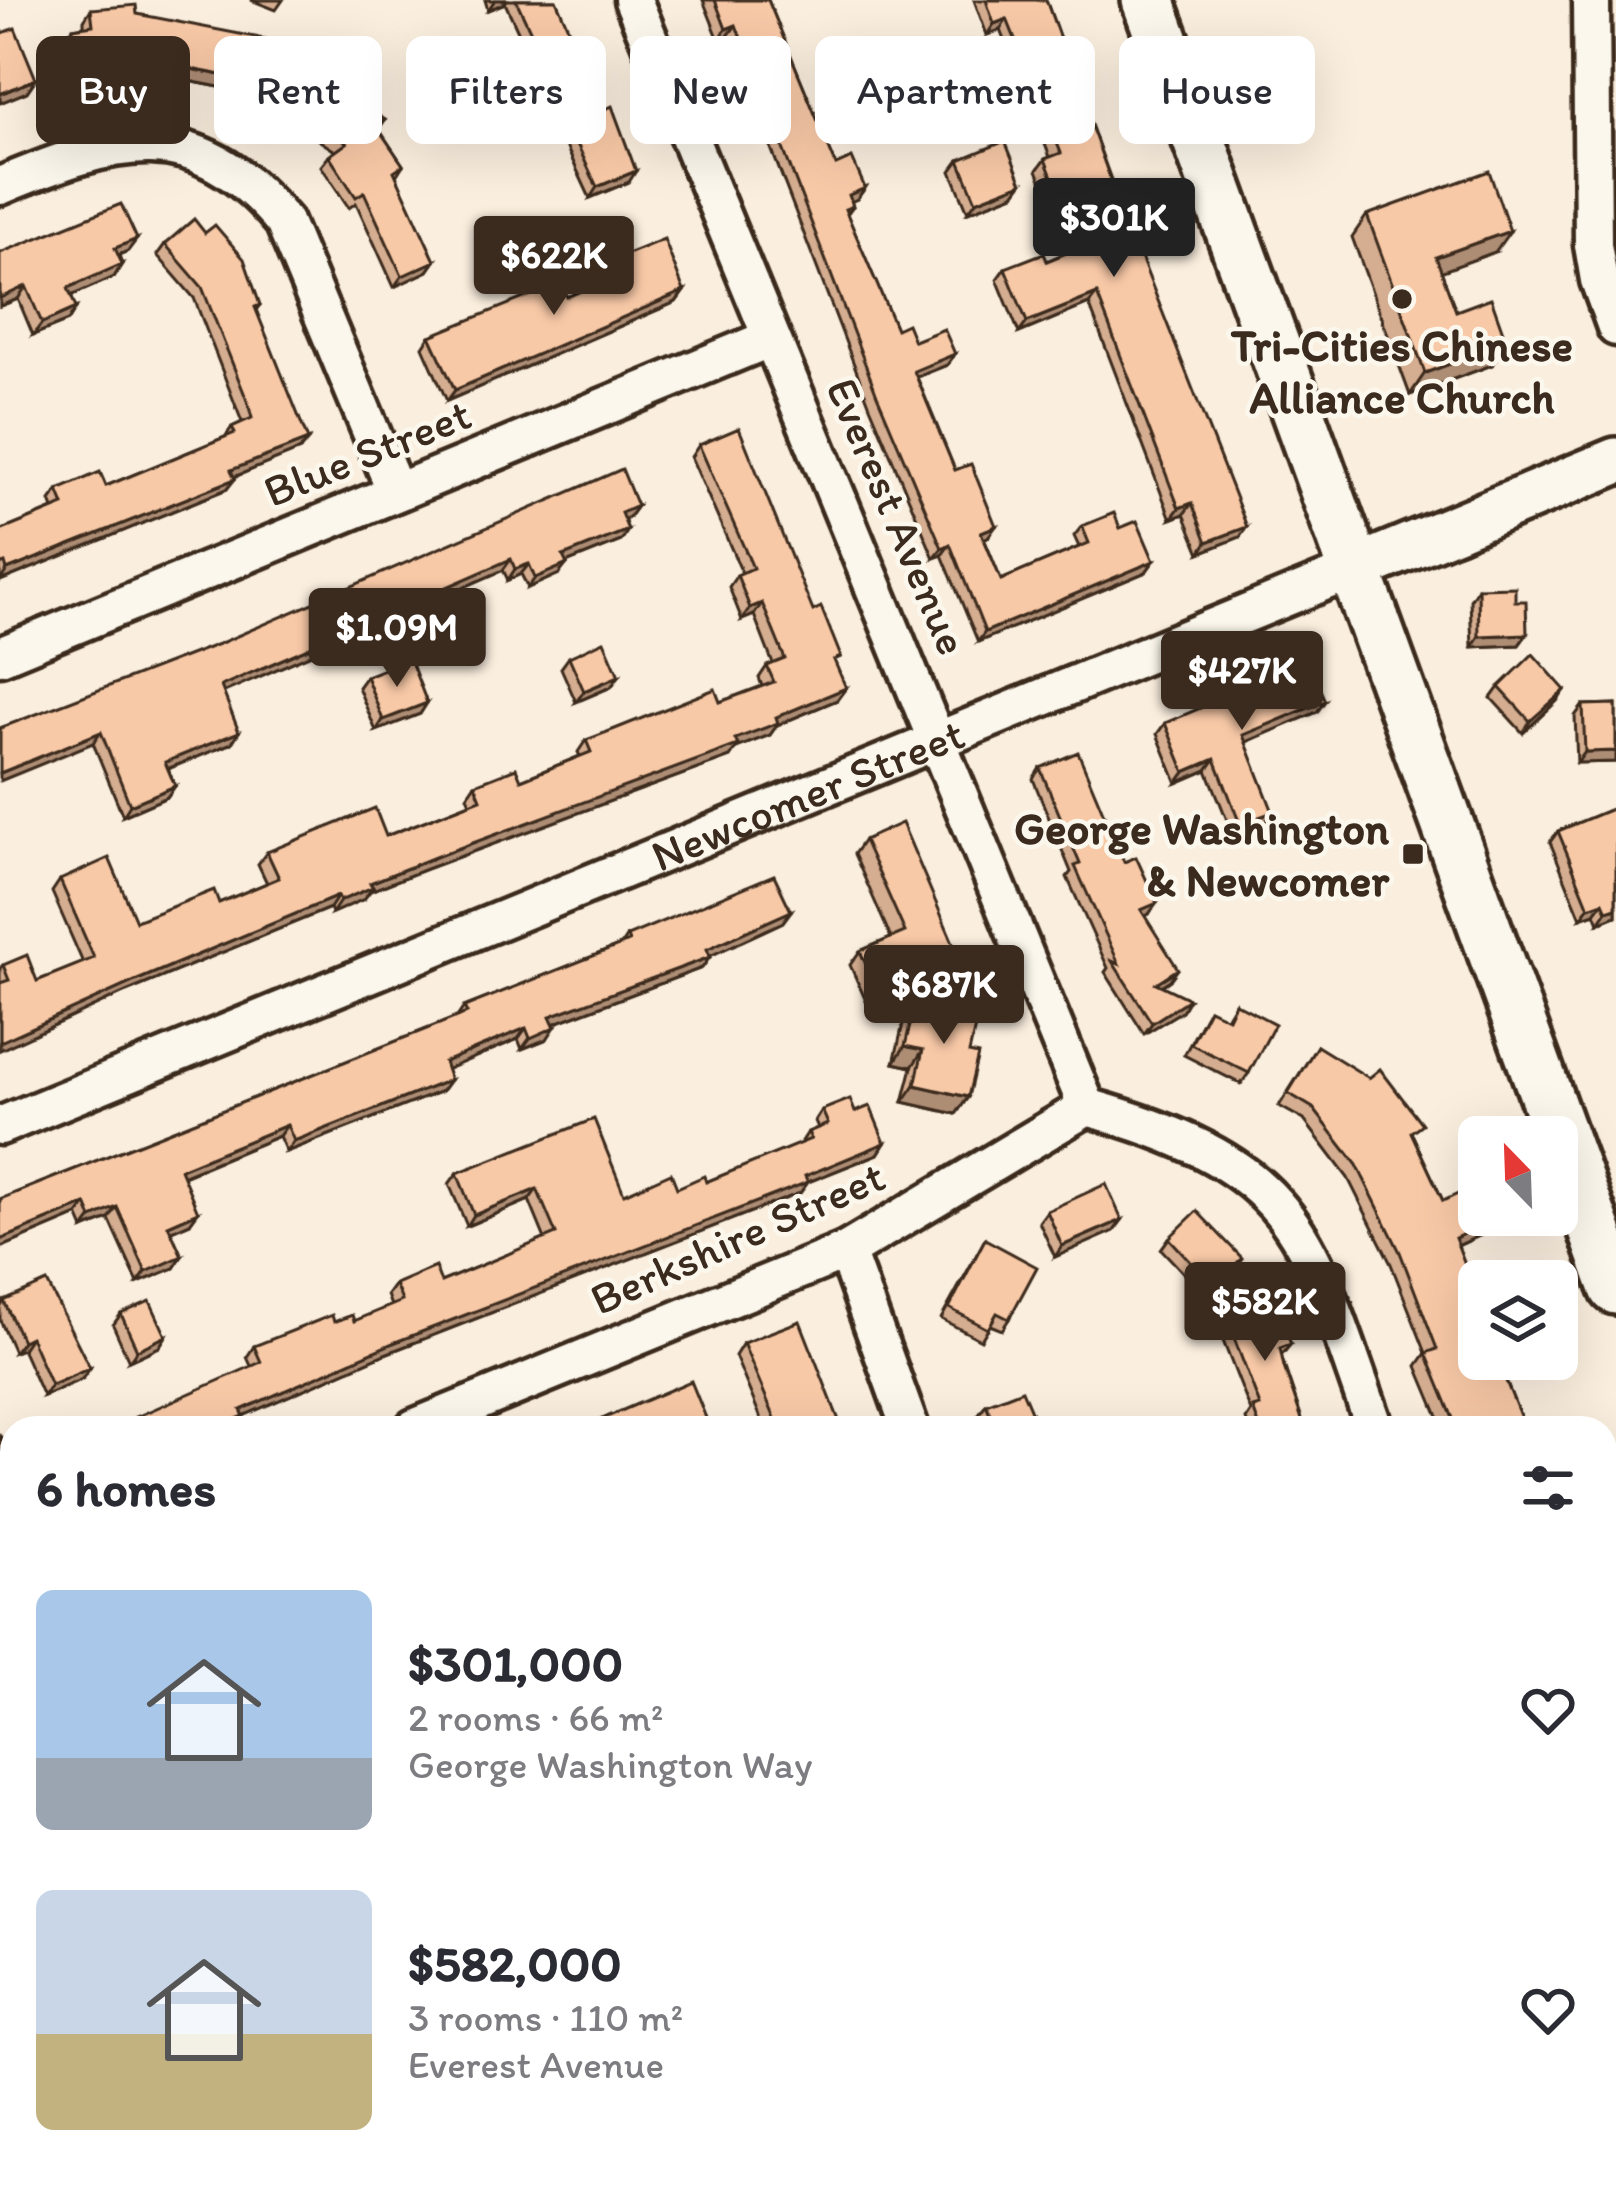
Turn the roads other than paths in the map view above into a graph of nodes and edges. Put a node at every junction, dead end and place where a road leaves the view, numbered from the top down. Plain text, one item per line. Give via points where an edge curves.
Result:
1 (632, 0) edge
2 (1148, 0) edge
3 (1592, 0) edge
4 (0, 186) edge
5 (1616, 327) edge
6 (771, 338) junction
7 (1616, 460) edge
8 (396, 492) junction
9 (1355, 569) junction
10 (0, 656) edge
11 (940, 741) junction
12 (1088, 1107) junction
13 (0, 1126) edge
14 (846, 1251) junction
15 (1616, 1288) edge
16 (445, 1416) edge
17 (906, 1416) edge
18 (1371, 1416) edge

1 - 6 street, Everest Avenue
2 - 9 main road
3 - 5 street via 1593,245
4 - 8 street via 107,146 150,143 188,151 257,190 284,222
6 - 8 street, Blue Street
6 - 11 street, Everest Avenue
7 - 9 street, Newcomer Street
8 - 10 street, Blue Street
9 - 11 street, Newcomer Street
9 - 15 main road
11 - 12 street, Everest Avenue
11 - 13 street, Newcomer Street
12 - 14 street, Berkshire Street
12 - 18 street via 1221,1157 1289,1215 1316,1264
14 - 16 street, Berkshire Street
14 - 17 street

